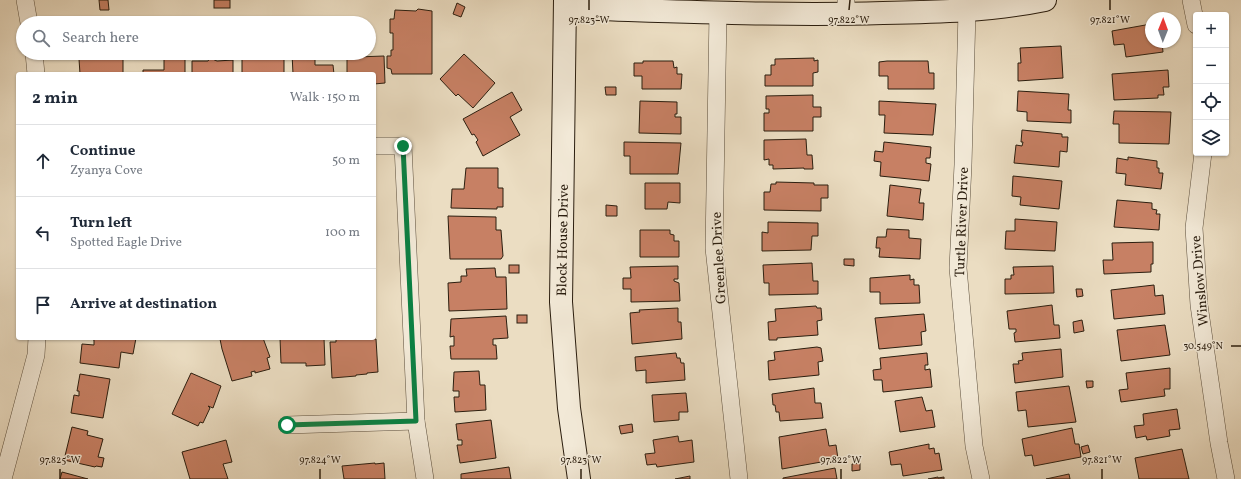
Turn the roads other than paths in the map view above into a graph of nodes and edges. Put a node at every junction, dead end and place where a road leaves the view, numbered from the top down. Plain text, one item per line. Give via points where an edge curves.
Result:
1 (25, 0) edge
2 (1045, 0) edge
3 (1191, 0) edge
4 (565, 4) edge
5 (846, 7) edge
6 (967, 11) junction
7 (718, 12) junction
8 (1193, 12) edge
9 (28, 16) edge
10 (35, 60) edge
11 (36, 72) edge
12 (376, 146) edge
13 (1203, 156) edge
14 (37, 340) edge
15 (416, 421) junction
16 (287, 425) dead end
17 (3, 479) edge
18 (425, 479) edge
19 (579, 479) edge
20 (739, 479) edge
21 (981, 479) edge
22 (1226, 479) edge

1 - 9 street
2 - 6 street
3 - 8 street
4 - 7 street
4 - 19 street, Block House Drive via 561,302 569,408
5 - 6 street
5 - 7 street
6 - 21 street, Turtle River Drive via 958,268 974,446
7 - 20 street, Greenlee Drive via 714,248
10 - 11 street
12 - 15 street via 403,146
13 - 22 street, Winslow Drive via 1194,228 1199,305 1218,443
14 - 17 street via 36,355
15 - 16 street
15 - 18 street

